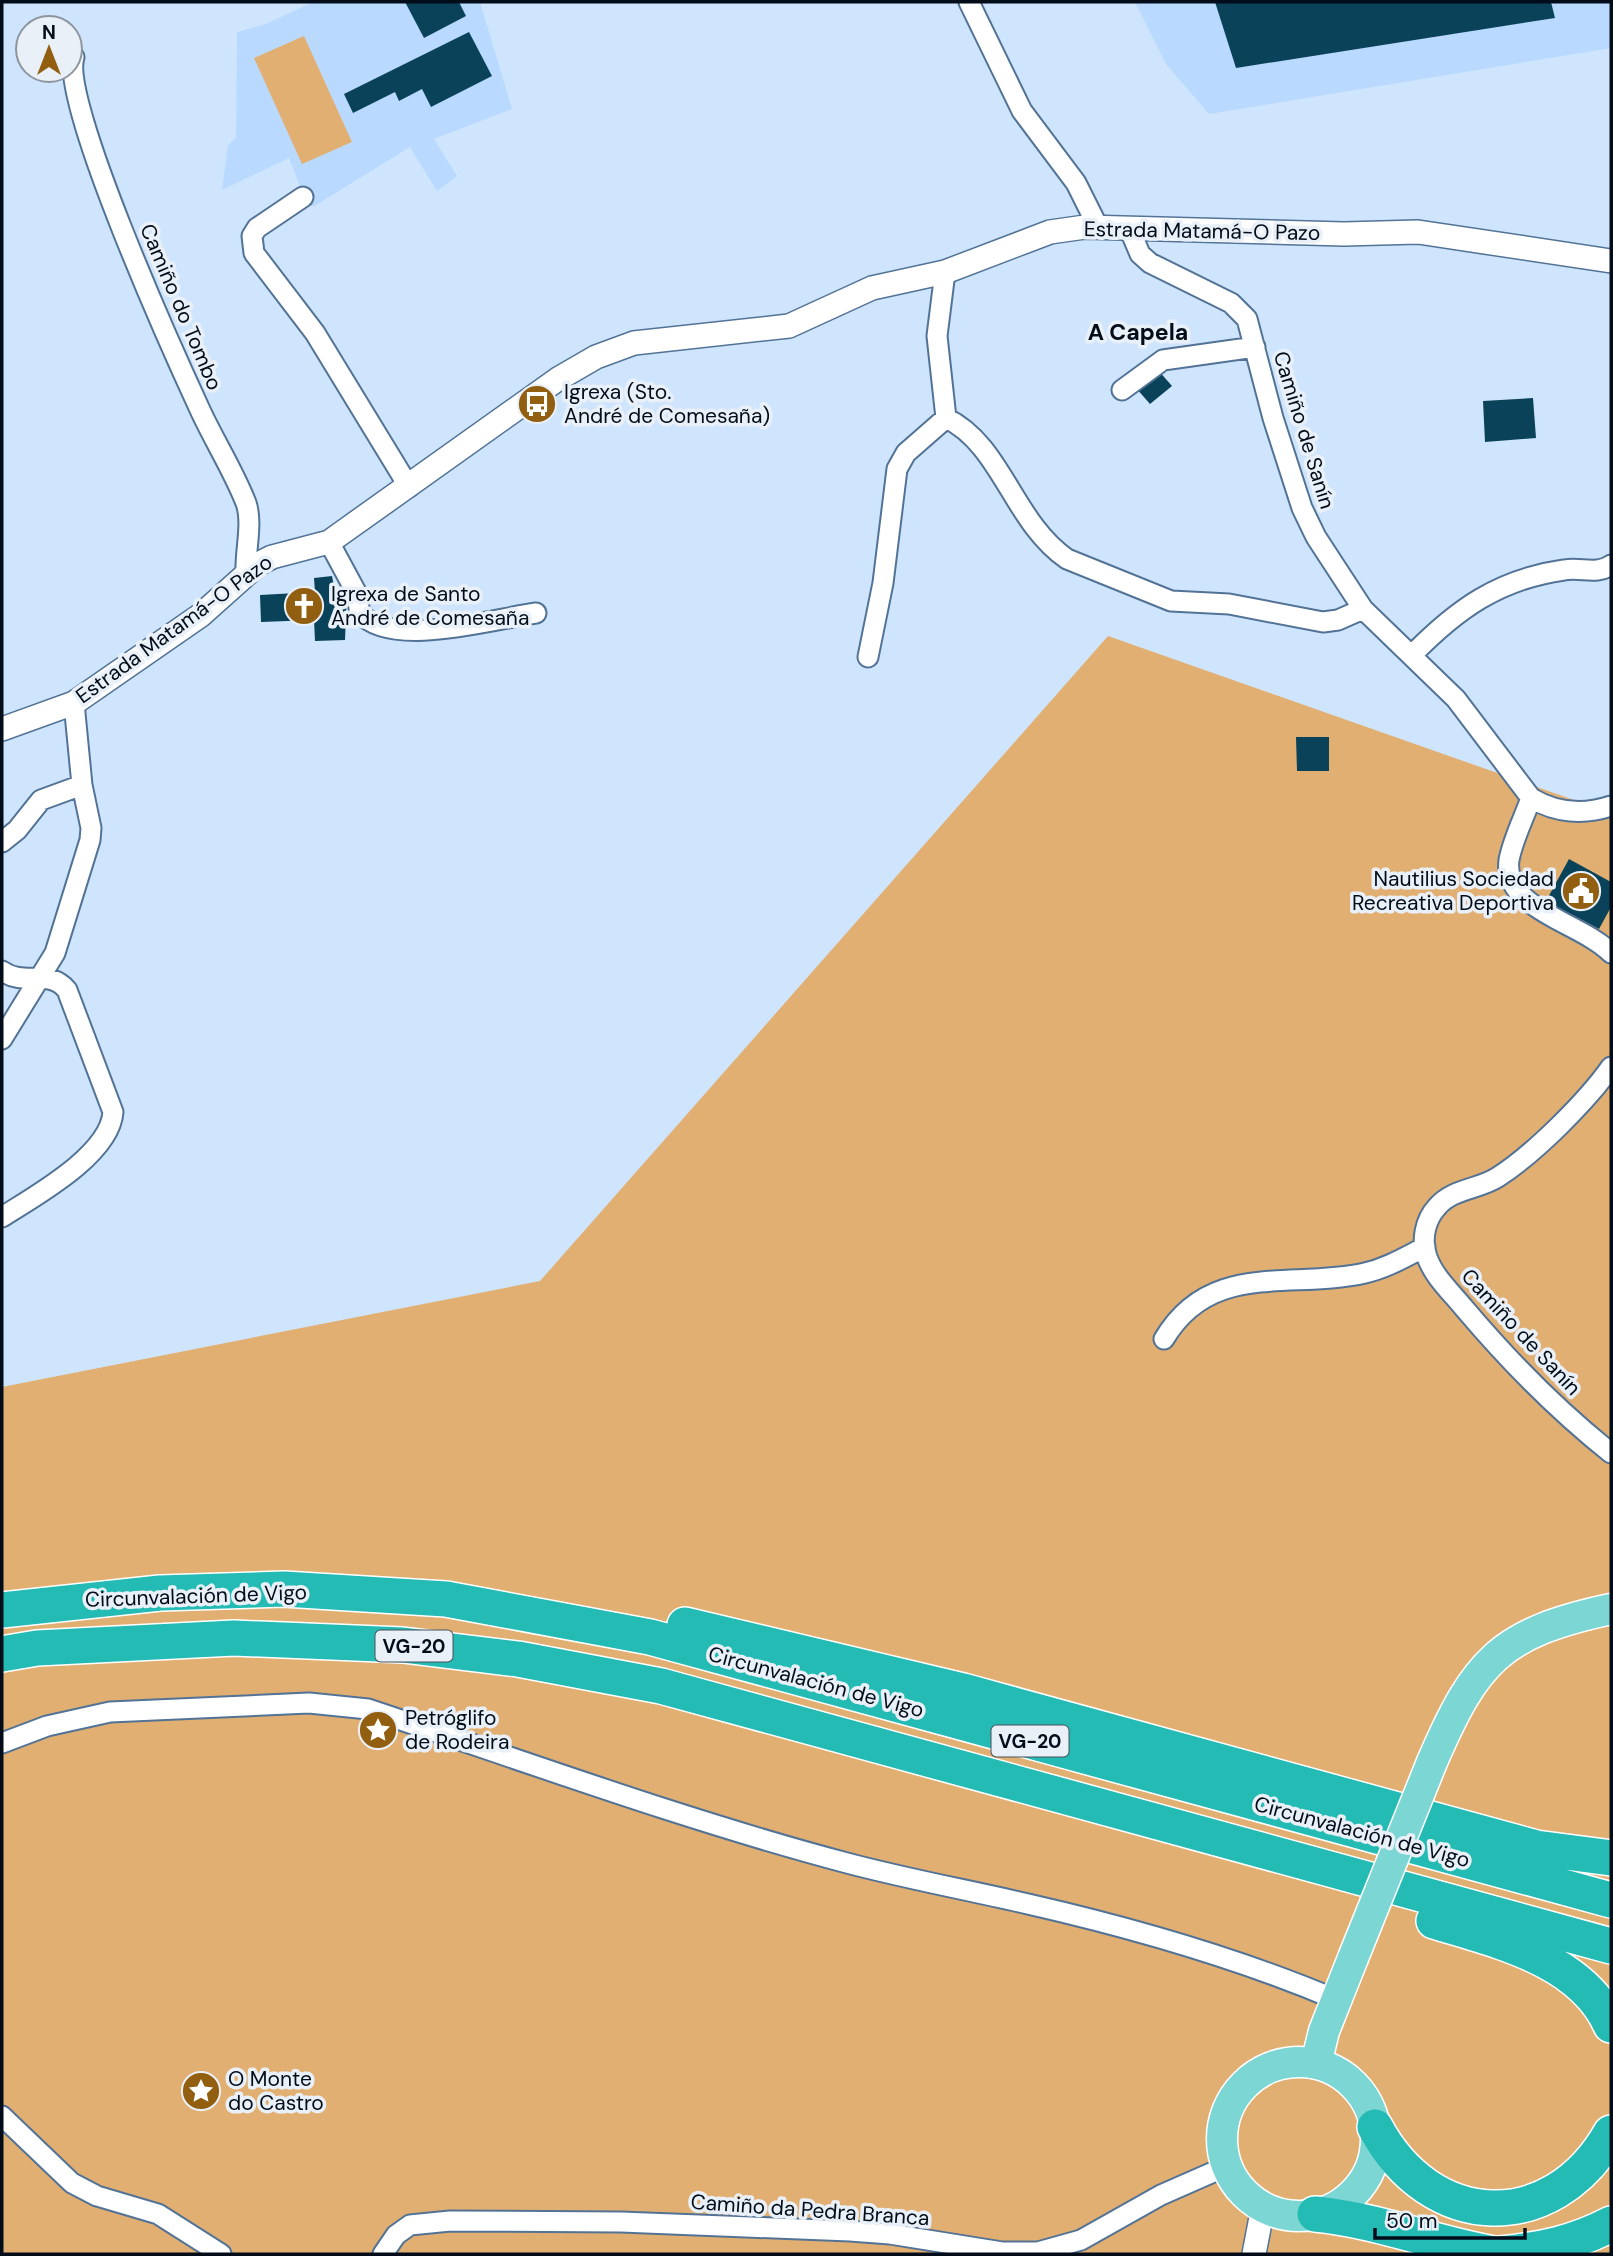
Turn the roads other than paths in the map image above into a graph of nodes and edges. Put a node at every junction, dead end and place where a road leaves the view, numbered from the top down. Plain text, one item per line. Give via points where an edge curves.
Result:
1 (969, 2) edge
2 (75, 84) edge
3 (303, 197) dead end
4 (1098, 228) junction
5 (1129, 228) junction
6 (1611, 261) edge
7 (946, 272) junction
8 (1255, 347) junction
9 (1122, 390) dead end
10 (946, 418) junction
11 (409, 487) junction
12 (329, 542) junction
13 (1611, 565) edge
14 (246, 572) junction
15 (1363, 609) junction
16 (536, 613) dead end
17 (1412, 655) junction
18 (868, 657) dead end
19 (74, 703) junction
20 (2, 729) edge
21 (82, 785) junction
22 (1531, 798) junction
23 (1611, 806) edge
24 (2, 842) edge
25 (1611, 953) edge
26 (2, 971) edge
27 (38, 979) junction
28 (2, 1039) edge
29 (1611, 1066) edge
30 (2, 1217) edge
31 (1424, 1247) junction
32 (1164, 1339) dead end
33 (1611, 1453) edge
34 (446, 1599) junction
35 (1611, 1609) edge
36 (2, 1610) edge
37 (2, 1654) edge
38 (2, 1743) edge
39 (1149, 1819) junction
40 (1611, 1858) edge
41 (1611, 1900) edge
42 (1611, 1946) edge
43 (1337, 2000) junction
44 (1611, 2025) edge
45 (1316, 2064) junction
46 (2, 2116) edge
47 (1375, 2127) junction
48 (1611, 2133) edge
49 (1227, 2166) junction
50 (1263, 2207) junction
51 (1315, 2214) junction
52 (1611, 2224) edge
53 (221, 2254) edge
54 (383, 2254) edge
55 (1254, 2254) edge
56 (1494, 2254) edge
57 (1500, 2254) edge

1 - 4 street via 1022,111 1076,183
2 - 14 street, Camiño do Tombo via 83,120 127,241 247,506
3 - 11 street via 257,228 252,236 254,253 315,333
4 - 5 street, Estrada Matamá-O Pazo
4 - 7 street, Estrada Matamá-O Pazo via 1050,232
5 - 6 street, Estrada Matamá-O Pazo via 1418,232
5 - 8 street, Camiño de Sanín via 1140,254 1150,263 1240,310
7 - 10 street via 937,336
7 - 11 street, Estrada Matamá-O Pazo via 872,288 789,326 659,338 614,349 558,379
8 - 9 street via 1163,360
8 - 15 street, Camiño de Sanín via 1308,524
10 - 15 street via 968,431 1036,530 1067,559 1171,601 1229,604 1323,622
10 - 18 street via 906,453 897,469 883,583
11 - 12 street, Estrada Matamá-O Pazo
12 - 14 street, Estrada Matamá-O Pazo via 272,556
12 - 16 street via 356,592 360,614 378,627 417,631
13 - 17 street via 1597,571 1565,570 1488,592
14 - 19 street, Estrada Matamá-O Pazo via 201,615
15 - 17 street, Camiño de Sanín
17 - 22 street, Camiño de Sanín via 1456,699
19 - 20 street, Estrada Matamá-O Pazo
19 - 21 street
21 - 24 street via 41,800 18,830
21 - 27 street via 90,840 55,953
22 - 23 street via 1571,812
22 - 25 street via 1510,857 1508,874 1516,893
26 - 27 street via 21,980
27 - 28 street
27 - 30 street via 56,979 66,990 110,1101 112,1122 97,1146 73,1167
29 - 31 street via 1597,1087 1511,1168 1494,1180 1448,1196 1437,1206 1426,1226
31 - 32 street via 1364,1273 1241,1283 1222,1289 1180,1317
31 - 33 street, Camiño de Sanín via 1434,1271 1492,1340
34 - 36 highway, Circunvalación de Vigo / VG-20 via 284,1589 160,1593
34 - 40 highway via 521,1596 726,1633 963,1691 1536,1847
34 - 41 highway, Circunvalación de Vigo / VG-20 via 650,1637
35 - 43 main road, bridge via 1526,1635 1499,1652 1472,1681 1451,1717
37 - 39 highway, Circunvalación de Vigo / VG-20 via 37,1648 234,1638 403,1645 518,1659 661,1686
38 - 43 street via 47,1726 110,1713 309,1703 368,1709 729,1829 849,1864 1032,1905 1207,1952
39 - 42 highway, Circunvalación de Vigo / VG-20
39 - 44 highway via 1209,1854 1485,1937 1545,1960 1577,1982
43 - 45 main road
45 - 47 main road via 1334,2070 1361,2094
45 - 49 main road via 1271,2067 1241,2088 1224,2122
46 - 53 street via 72,2183 97,2196 158,2214
47 - 48 highway via 1390,2154 1411,2177 1433,2192 1487,2208 1538,2200 1563,2188 1586,2170
47 - 51 main road via 1376,2144 1367,2176 1345,2200
49 - 50 main road via 1241,2190
49 - 54 street, Camiño da Pedra Branca via 1161,2195 1080,2240 1038,2252 1002,2252 850,2231 450,2221 410,2225
50 - 51 main road via 1289,2215
50 - 55 street
51 - 56 highway via 1357,2218
52 - 57 highway via 1545,2250

